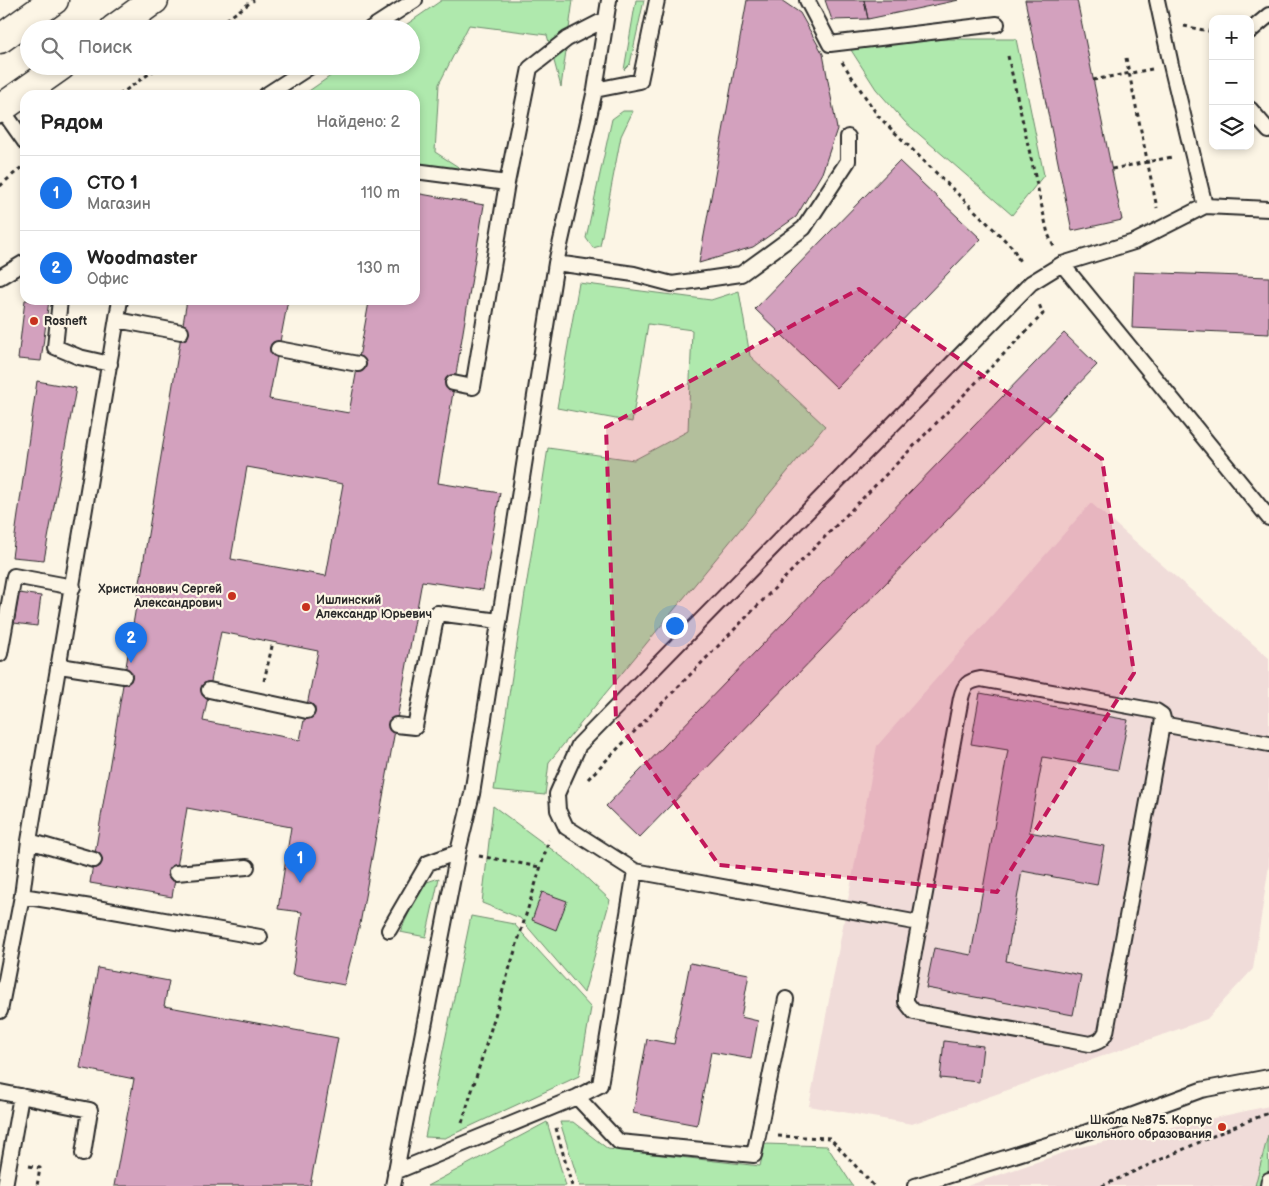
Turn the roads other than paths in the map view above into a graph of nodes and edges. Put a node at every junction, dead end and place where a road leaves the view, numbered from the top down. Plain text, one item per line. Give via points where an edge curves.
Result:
1 (54, 0) edge
2 (154, 0) edge
3 (415, 0) edge
4 (609, 0) edge
5 (657, 0) edge
6 (807, 0) edge
7 (1157, 0) edge
8 (1269, 15) edge
9 (26, 20) edge
10 (126, 20) edge
11 (384, 20) edge
12 (606, 20) junction
13 (996, 24) dead end
14 (20, 25) edge
15 (1254, 28) edge
16 (0, 39) edge
17 (48, 75) edge
18 (297, 75) edge
19 (28, 90) edge
20 (274, 90) edge
21 (595, 90) junction
22 (20, 95) edge
23 (1, 109) edge
24 (1254, 114) edge
25 (1269, 131) edge
26 (20, 135) edge
27 (848, 137) dead end
28 (420, 172) edge
29 (507, 183) junction
30 (1205, 206) junction
31 (1269, 209) edge
32 (556, 263) junction
33 (1062, 264) junction
34 (20, 265) edge
35 (0, 277) edge
36 (59, 305) edge
37 (119, 305) edge
38 (117, 320) junction
39 (181, 332) dead end
40 (278, 348) dead end
41 (110, 364) junction
42 (358, 364) dead end
43 (453, 383) dead end
44 (1269, 518) edge
45 (73, 587) junction
46 (499, 621) junction
47 (0, 654) edge
48 (60, 666) junction
49 (124, 676) dead end
50 (209, 690) dead end
51 (307, 711) dead end
52 (1162, 724) junction
53 (396, 725) dead end
54 (1269, 744) edge
55 (29, 841) junction
56 (458, 852) junction
57 (94, 860) dead end
58 (247, 867) dead end
59 (635, 871) junction
60 (176, 873) dead end
61 (22, 896) junction
62 (919, 923) junction
63 (389, 930) dead end
64 (260, 937) dead end
65 (786, 999) dead end
66 (0, 1011) edge
67 (1269, 1078) edge
68 (0, 1092) edge
69 (21, 1096) junction
70 (577, 1097) junction
71 (83, 1154) dead end
72 (395, 1172) junction
73 (1269, 1180) edge
74 (5, 1186) edge
75 (393, 1186) edge
76 (915, 1186) edge
77 (1268, 1186) edge

1 - 9 main road
2 - 10 main road
3 - 11 lane
4 - 12 lane
5 - 21 lane via 640,81
6 - 13 lane via 830,44
7 - 30 lane
8 - 15 lane
12 - 21 lane
12 - 29 lane via 567,39 530,68
14 - 16 main road
17 - 19 main road
18 - 20 lane
21 - 32 lane
22 - 23 main road
23 - 26 lane
24 - 25 lane
27 - 32 lane via 848,161 804,228 741,274 672,284 634,274
28 - 29 lane
29 - 43 lane via 473,387
30 - 31 lane
30 - 33 lane via 1134,242
32 - 46 lane
33 - 44 lane
33 - 59 lane via 1031,282 580,745 557,794 558,810 566,826
34 - 35 lane
36 - 41 lane via 55,347
37 - 38 lane
38 - 39 lane
38 - 41 lane
40 - 42 lane
41 - 45 lane
45 - 47 lane via 14,576
45 - 48 lane
46 - 53 lane via 437,613 415,727
46 - 56 lane via 472,794
48 - 49 lane
48 - 55 lane
50 - 51 lane
52 - 54 lane
52 - 62 lane via 1162,715 1156,711 981,679 971,680 963,688 960,698
52 - 62 lane via 1103,1038 1090,1044 914,1012 906,1002 906,996
55 - 57 lane
55 - 61 lane
56 - 63 lane via 428,863
56 - 72 lane
58 - 60 lane
59 - 62 lane
59 - 70 lane via 600,1084
61 - 64 lane
61 - 66 lane
65 - 70 lane via 754,1155 619,1142
67 - 76 lane via 1201,1090 1079,1135
68 - 69 lane
69 - 71 lane via 90,1110
69 - 74 lane
70 - 72 lane
72 - 75 lane
73 - 77 lane

